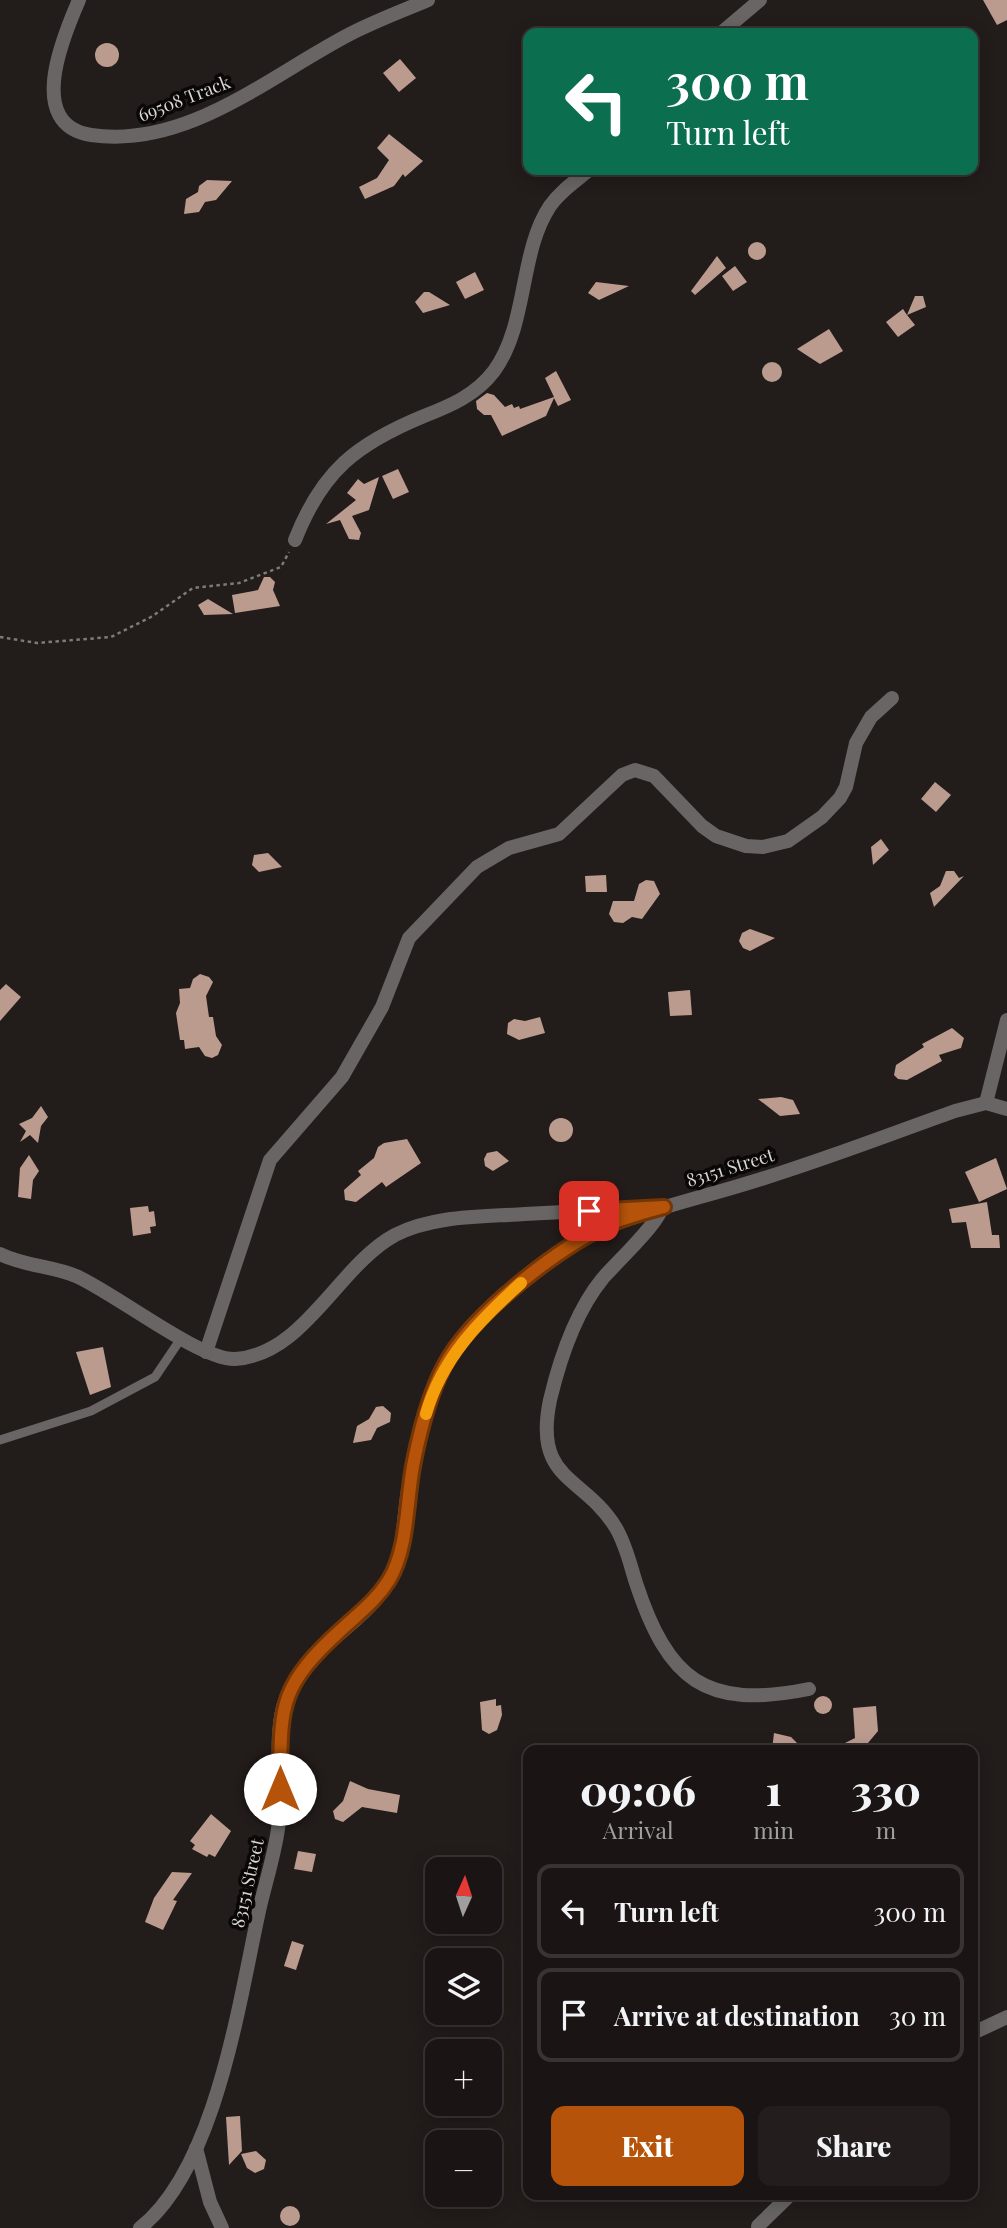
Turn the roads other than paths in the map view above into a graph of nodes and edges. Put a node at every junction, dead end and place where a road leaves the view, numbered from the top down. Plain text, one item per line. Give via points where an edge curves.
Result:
1 (79, 0) edge
2 (428, 0) edge
3 (760, 0) edge
4 (727, 28) edge
5 (583, 175) edge
6 (295, 540) road end
7 (892, 698) dead end
8 (1007, 1020) edge
9 (986, 1103) junction
10 (1007, 1108) edge
11 (664, 1207) junction
12 (0, 1254) edge
13 (183, 1337) junction
14 (206, 1352) junction
15 (0, 1440) edge
16 (809, 1689) dead end
17 (1007, 2017) edge
18 (978, 2032) edge
19 (195, 2148) junction
20 (785, 2200) edge
21 (757, 2227) edge
22 (140, 2228) edge
23 (222, 2228) edge

1 - 2 street, 69508 Track via 54,80 58,117 81,134 113,138 148,135 207,114 351,33
3 - 4 street
5 - 6 street via 561,193 542,221 511,332 495,370 468,396 380,435 348,458 317,495
7 - 14 street via 871,717 856,744 840,798 788,841 754,846 716,836 654,776 635,769 622,775 559,834 509,848 477,867 409,938 382,1007 342,1077 270,1160
8 - 9 street
9 - 10 street, 83151 Street
9 - 11 street, 83151 Street via 759,1180
11 - 14 street via 494,1216 421,1225 375,1249 297,1329 270,1350 233,1359
11 - 16 street via 602,1279 572,1330 546,1421 552,1457 570,1484 615,1527 655,1635 674,1664 712,1690 768,1697
11 - 19 street, 83151 Street via 610,1224 574,1243 486,1315 450,1356 430,1400 417,1447 390,1578 367,1610 309,1662 282,1710 278,1830 232,2044
12 - 13 street via 76,1276
13 - 14 street
13 - 15 lane via 155,1377 91,1411
17 - 18 street
19 - 22 street, 83151 Street via 183,2177
19 - 23 street
20 - 21 street

